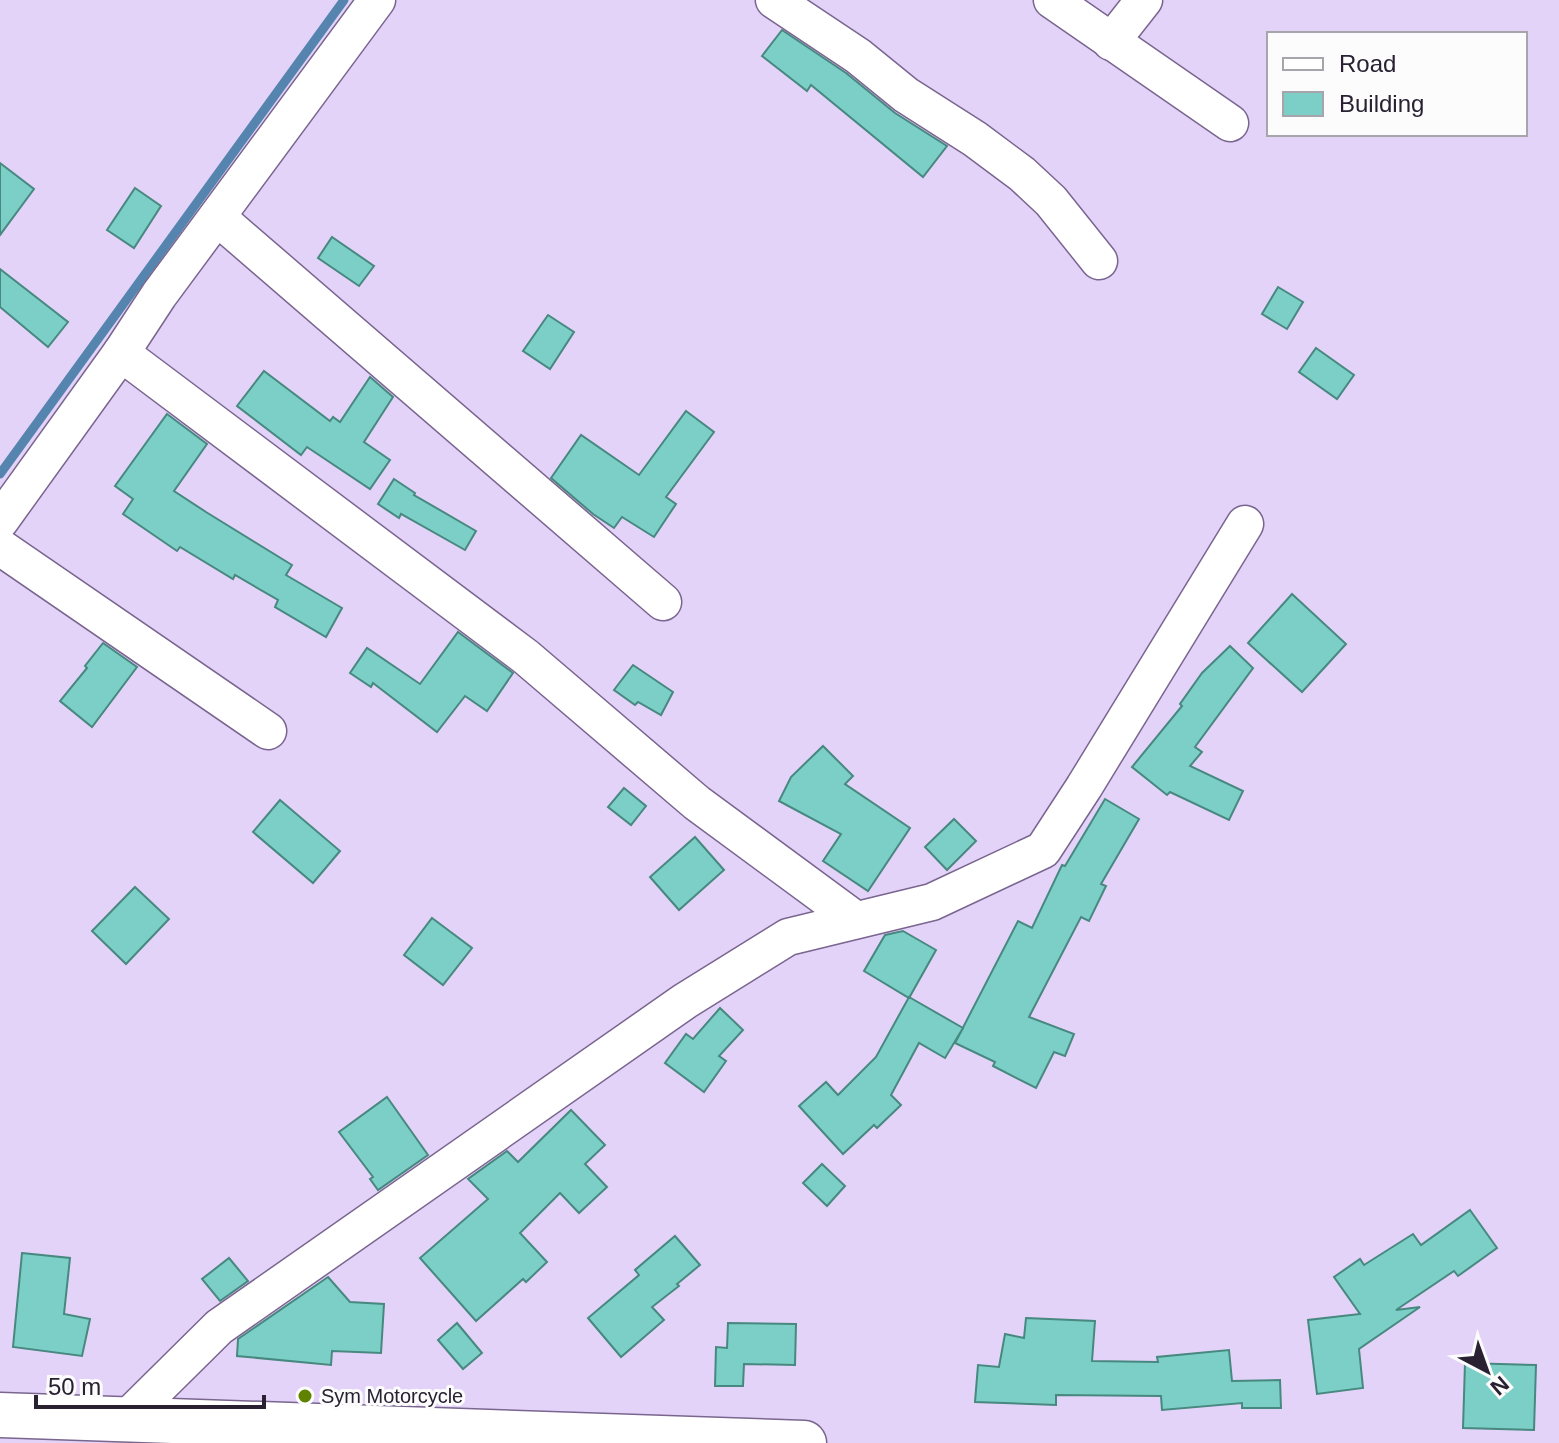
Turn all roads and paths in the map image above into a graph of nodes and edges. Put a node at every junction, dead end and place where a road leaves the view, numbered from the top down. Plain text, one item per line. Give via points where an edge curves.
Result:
1 (377, 0) edge
2 (774, 0) edge
3 (1052, 0) edge
4 (1144, 0) edge
5 (1111, 42) junction
6 (1230, 123) dead end
7 (217, 217) junction
8 (1099, 261) dead end
9 (121, 353) junction
10 (0, 521) edge
11 (1245, 524) dead end
12 (0, 547) edge
13 (663, 602) dead end
14 (268, 731) dead end
15 (856, 920) junction
16 (0, 1415) edge
17 (125, 1420) junction
18 (591, 1439) edge
19 (804, 1443) edge

1 - 7 street
2 - 8 street via 1022,174
3 - 5 street
4 - 5 street
5 - 6 street
7 - 9 street
7 - 13 street
9 - 10 street
9 - 15 street via 526,657 697,803
11 - 15 street via 1043,850 932,902
12 - 14 street
15 - 17 street via 788,937 672,1010 219,1327
16 - 17 main road
17 - 18 main road
18 - 19 main road

